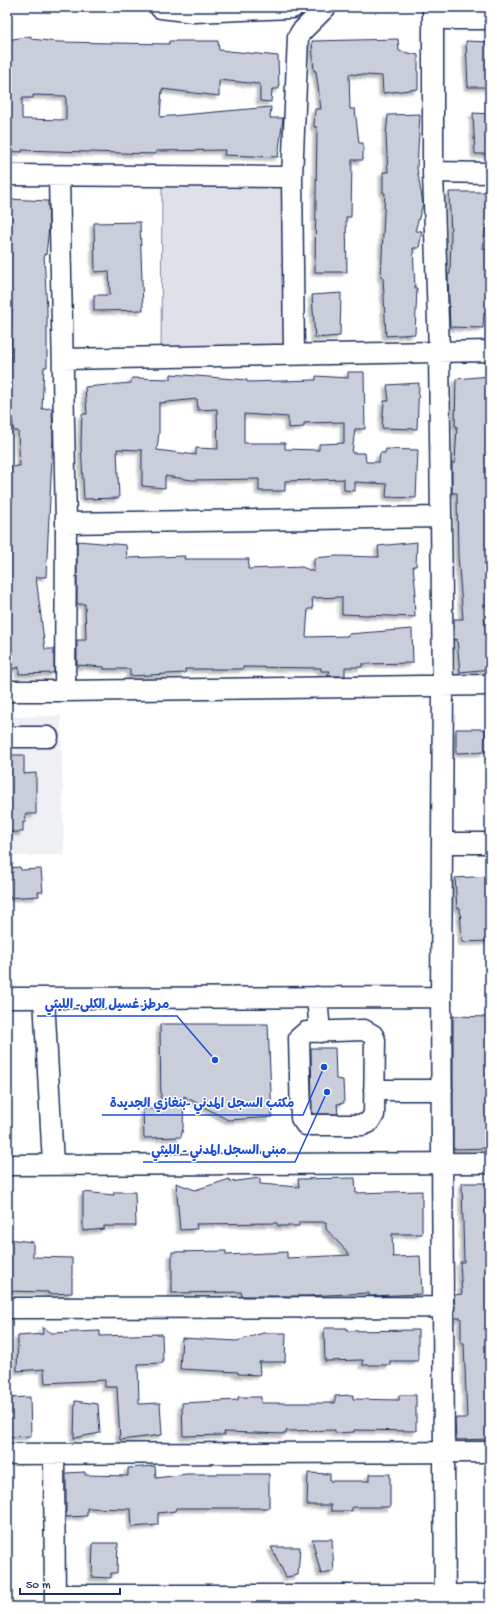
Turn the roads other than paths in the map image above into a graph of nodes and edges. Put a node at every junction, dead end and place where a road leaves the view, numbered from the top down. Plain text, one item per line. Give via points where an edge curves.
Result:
1 (161, 7) edge
2 (292, 7) edge
3 (326, 7) edge
4 (433, 13) edge
5 (490, 19) edge
6 (433, 172) junction
7 (490, 173) edge
8 (7, 175) edge
9 (59, 176) junction
10 (292, 177) junction
11 (439, 351) junction
12 (490, 351) edge
13 (294, 354) junction
14 (64, 359) junction
15 (441, 517) junction
16 (66, 523) junction
17 (443, 684) junction
18 (490, 685) edge
19 (7, 691) edge
20 (65, 691) junction
21 (7, 737) edge
22 (48, 737) dead end
23 (442, 843) junction
24 (490, 843) edge
25 (317, 997) junction
26 (441, 997) junction
27 (7, 998) edge
28 (44, 998) junction
29 (320, 1032) junction
30 (374, 1090) junction
31 (442, 1090) junction
32 (442, 1163) junction
33 (490, 1163) edge
34 (7, 1164) edge
35 (52, 1164) junction
36 (444, 1307) junction
37 (7, 1308) edge
38 (490, 1452) edge
39 (444, 1453) junction
40 (7, 1454) edge
41 (54, 1454) junction
42 (490, 1595) edge
43 (55, 1601) edge
44 (445, 1601) edge

1 - 2 main road via 194,11
3 - 10 street via 298,37
4 - 5 street
4 - 6 street
6 - 7 street
6 - 11 street
8 - 9 street
9 - 10 street
9 - 14 street
10 - 13 street
11 - 12 street
11 - 13 street
11 - 15 street
13 - 14 street
14 - 16 street
15 - 16 street
15 - 17 street
16 - 20 street
17 - 18 street
17 - 20 street
17 - 23 street
19 - 20 street
21 - 22 street
23 - 24 street
23 - 26 street
25 - 26 street
25 - 28 street
25 - 29 street
26 - 31 street
27 - 28 street
28 - 35 street
29 - 30 street via 364,1030 373,1035
29 - 30 street via 306,1032 298,1042 302,1122 311,1126 368,1123 374,1115
30 - 31 street
31 - 32 street
32 - 33 street
32 - 35 street
32 - 36 street
34 - 35 street
36 - 37 street
36 - 39 street
38 - 39 street
39 - 41 street
39 - 44 street
40 - 41 street
41 - 43 street
42 - 44 street
43 - 44 street

